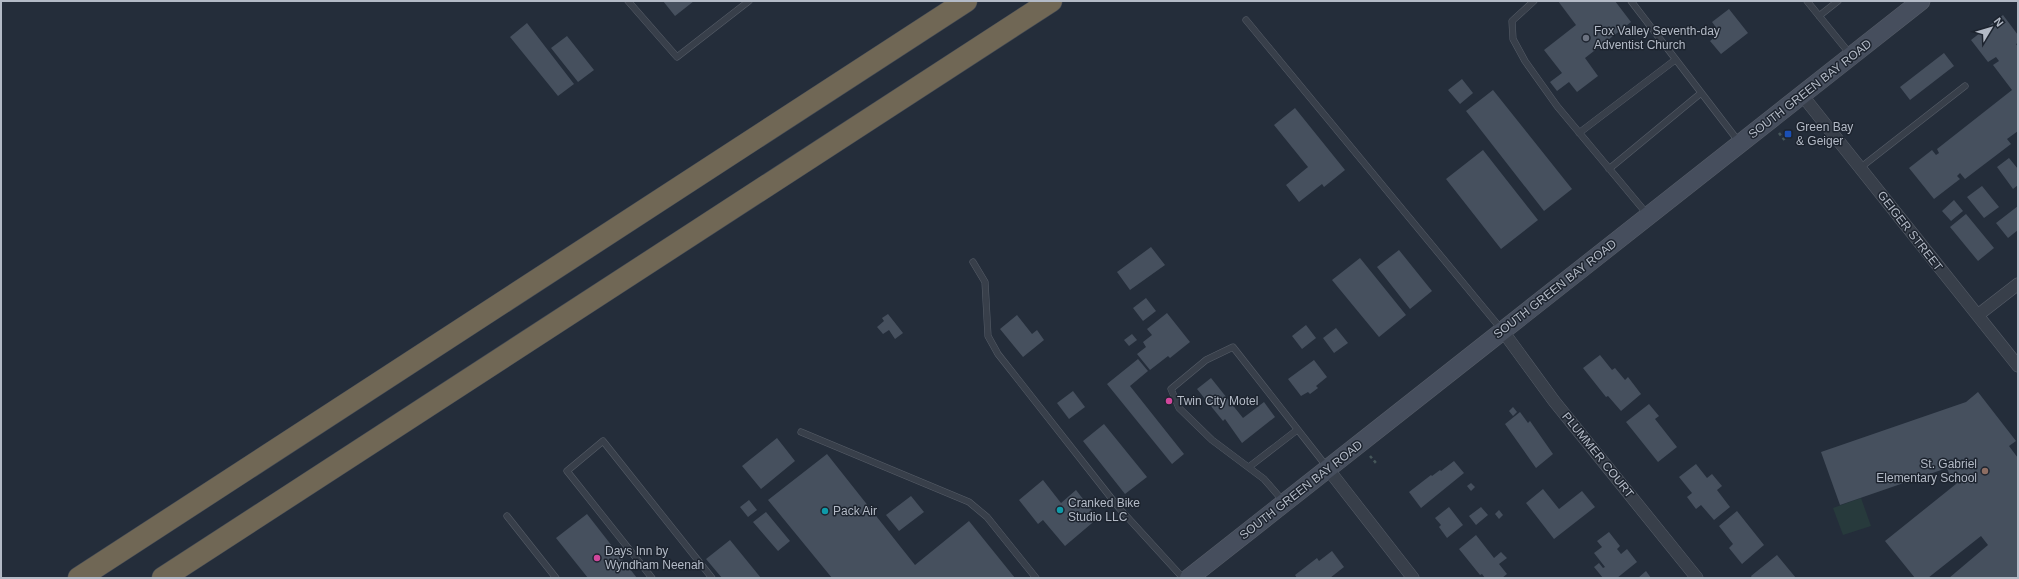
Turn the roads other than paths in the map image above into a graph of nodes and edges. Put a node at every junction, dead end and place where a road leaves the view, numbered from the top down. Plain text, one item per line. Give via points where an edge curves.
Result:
1 (628, 1) edge
2 (749, 1) edge
3 (966, 1) edge
4 (1051, 1) edge
5 (1534, 1) edge
6 (1630, 1) edge
7 (1807, 1) edge
8 (1838, 1) edge
9 (1921, 1) edge
10 (1819, 16) junction
11 (1246, 20) dead end
12 (1851, 56) junction
13 (1675, 60) junction
14 (1965, 86) dead end
15 (1701, 93) junction
16 (1802, 95) junction
17 (1579, 133) junction
18 (1740, 144) junction
19 (1860, 168) junction
20 (1609, 169) junction
21 (1648, 216) junction
22 (973, 262) dead end
23 (2018, 284) edge
24 (1978, 315) junction
25 (1502, 330) junction
26 (2018, 366) edge
27 (1298, 430) junction
28 (800, 432) dead end
29 (1248, 467) junction
30 (1328, 469) junction
31 (1284, 503) junction
32 (507, 516) dead end
33 (79, 578) edge
34 (163, 578) edge
35 (556, 578) edge
36 (652, 578) edge
37 (712, 578) edge
38 (1036, 578) edge
39 (1184, 578) edge
40 (1189, 578) edge
41 (1413, 578) edge
42 (1697, 578) edge

1 - 2 lane via 677,56
3 - 33 highway
4 - 34 highway
5 - 17 lane via 1512,21 1513,39 1525,61
6 - 13 lane
7 - 10 lane
8 - 10 lane
9 - 12 main road, SOUTH GREEN BAY ROAD
10 - 12 lane
11 - 25 lane
12 - 16 main road, SOUTH GREEN BAY ROAD
13 - 15 lane
13 - 17 lane
14 - 19 lane
15 - 18 lane
15 - 20 lane
16 - 18 main road, SOUTH GREEN BAY ROAD
16 - 19 street, GEIGER STREET
17 - 20 lane
18 - 21 main road, SOUTH GREEN BAY ROAD
19 - 24 street, GEIGER STREET
20 - 21 lane
21 - 25 main road, SOUTH GREEN BAY ROAD
22 - 39 lane via 984,282 988,336 998,354 1120,508
23 - 24 street
24 - 26 street, GEIGER STREET
25 - 30 main road, SOUTH GREEN BAY ROAD
25 - 42 street, PLUMMER COURT via 1554,401
27 - 29 lane
27 - 29 lane via 1233,347 1206,360 1171,389 1180,408 1212,440
27 - 30 lane
28 - 38 lane via 969,502 987,517
29 - 31 lane via 1264,479
30 - 31 main road, SOUTH GREEN BAY ROAD
30 - 41 street
31 - 40 main road, SOUTH GREEN BAY ROAD
32 - 35 lane
36 - 37 lane via 567,471 603,441

